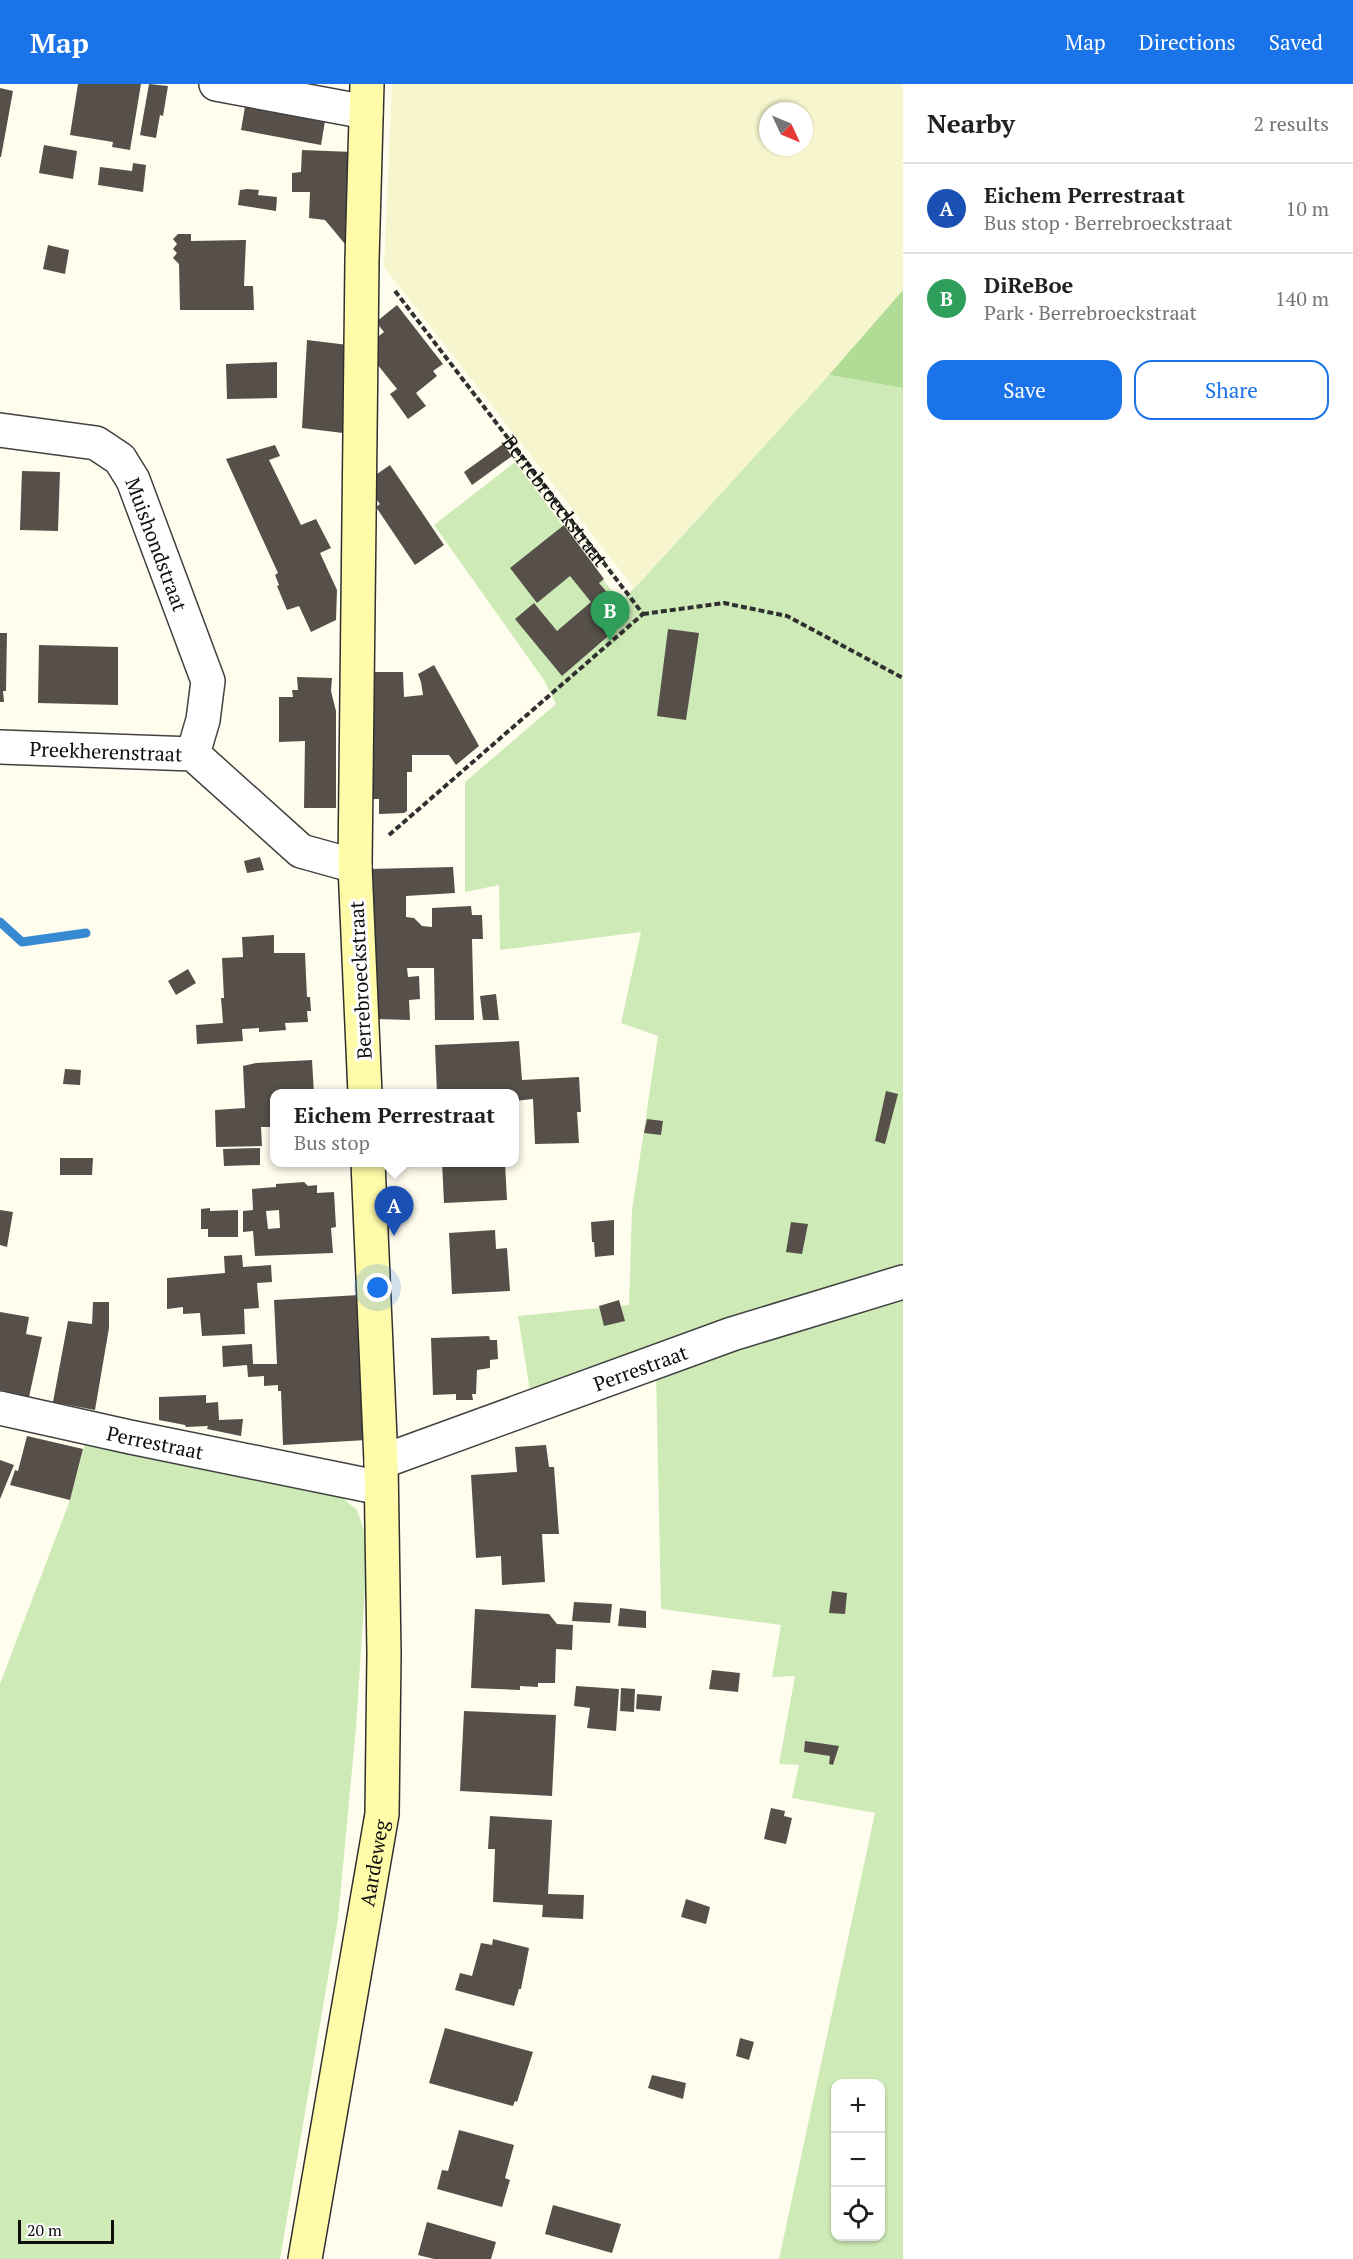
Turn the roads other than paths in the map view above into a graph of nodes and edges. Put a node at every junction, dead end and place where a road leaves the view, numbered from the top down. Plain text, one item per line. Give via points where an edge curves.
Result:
1 (216, 84) edge
2 (367, 98) edge
3 (0, 430) edge
4 (0, 747) edge
5 (193, 754) junction
6 (355, 866) junction
7 (365, 1089) edge
8 (368, 1167) edge
9 (903, 1282) edge
10 (0, 1408) edge
11 (381, 1475) junction
12 (305, 2259) edge

1 - 2 street
2 - 6 street, Berrebroeckstraat
3 - 5 street, Muishondstraat via 96,443 120,459 133,480 208,681
4 - 5 street, Preekherenstraat
5 - 6 street, Preekherenstraat via 301,851
6 - 7 street, Berrebroeckstraat
8 - 11 street
9 - 11 street, Perrestraat via 732,1334
10 - 11 street, Perrestraat via 130,1437
11 - 12 street, Aardeweg via 382,1814

